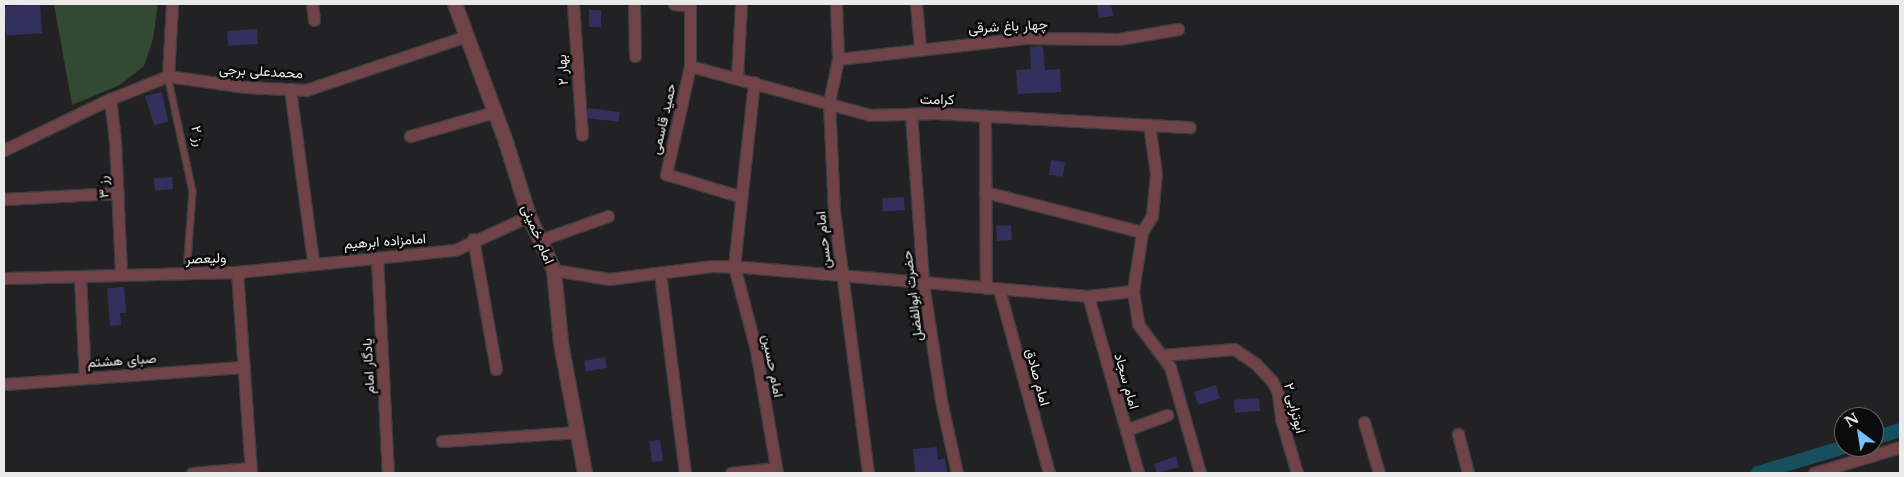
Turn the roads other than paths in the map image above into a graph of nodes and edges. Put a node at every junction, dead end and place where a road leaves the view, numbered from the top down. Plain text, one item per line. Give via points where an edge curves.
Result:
1 (172, 4) edge
2 (312, 4) edge
3 (455, 4) edge
4 (573, 4) edge
5 (634, 4) edge
6 (674, 4) edge
7 (741, 4) edge
8 (836, 4) edge
9 (916, 4) edge
10 (314, 20) dead end
11 (1178, 29) dead end
12 (466, 36) junction
13 (920, 48) junction
14 (635, 56) dead end
15 (838, 59) junction
16 (690, 66) junction
17 (168, 76) junction
18 (737, 78) junction
19 (754, 82) junction
20 (290, 89) junction
21 (110, 100) junction
22 (829, 102) junction
23 (494, 112) junction
24 (912, 114) junction
25 (985, 116) junction
26 (1149, 125) junction
27 (1190, 127) dead end
28 (582, 135) dead end
29 (410, 136) dead end
30 (4, 150) edge
31 (986, 192) junction
32 (118, 193) junction
33 (742, 197) junction
34 (4, 199) edge
35 (529, 216) junction
36 (608, 216) dead end
37 (1142, 232) junction
38 (473, 240) junction
39 (540, 240) junction
40 (377, 258) junction
41 (313, 262) junction
42 (734, 266) junction
43 (554, 270) junction
44 (121, 272) junction
45 (237, 272) junction
46 (660, 273) junction
47 (186, 274) junction
48 (80, 276) junction
49 (842, 276) junction
50 (4, 278) edge
51 (923, 282) junction
52 (986, 288) junction
53 (999, 289) junction
54 (1133, 291) junction
55 (1088, 296) junction
56 (1163, 354) junction
57 (243, 366) junction
58 (496, 370) dead end
59 (84, 378) junction
60 (4, 384) edge
61 (1167, 415) dead end
62 (1364, 422) dead end
63 (1126, 430) junction
64 (577, 432) junction
65 (1458, 434) dead end
66 (442, 441) dead end
67 (1900, 446) edge
68 (250, 471) edge
69 (777, 471) edge
70 (192, 473) edge
71 (388, 473) edge
72 (585, 473) edge
73 (685, 473) edge
74 (732, 473) edge
75 (868, 473) edge
76 (957, 473) edge
77 (1049, 473) edge
78 (1138, 473) edge
79 (1200, 473) edge
80 (1297, 473) edge
81 (1379, 473) edge
82 (1468, 473) edge
83 (1814, 473) edge

1 - 17 street, رز ۲
2 - 10 street
3 - 12 street, امام خمینی
4 - 28 street, بهار ۲
5 - 14 street
6 - 16 street, حمید قاسمی via 690,6
7 - 18 street
8 - 15 street, امام حسن
9 - 13 street
11 - 13 street, چهار باغ شرقی via 1119,39 1025,38
12 - 20 street, محمدعلی برجی via 336,81 306,90
12 - 23 street, امام خمینی
13 - 15 street, چهار باغ شرقی
15 - 22 street, امام حسن
16 - 18 street, کرامت
16 - 33 street, حمید قاسمی via 666,174
17 - 20 street, محمدعلی برجی via 245,87
17 - 21 street
17 - 47 lane, رز ۲ via 194,192
18 - 19 street, کرامت
19 - 22 street, کرامت
19 - 33 street
20 - 41 street
21 - 30 street
21 - 32 street, رز ۳
22 - 24 street, کرامت via 870,115
22 - 49 street, امام حسن
23 - 29 street
23 - 35 street, امام خمینی
24 - 25 street, کرامت
24 - 51 street, حضرت ابوالفضل
25 - 26 street, کرامت
25 - 31 street
26 - 27 street, کرامت
26 - 37 street via 1156,173 1152,216
31 - 37 street
31 - 52 street
32 - 34 street
32 - 44 street, رز ۳
33 - 42 street
35 - 38 street, امامزاده ابرهیم
35 - 39 street, امام خمینی
36 - 39 street
37 - 54 street
38 - 40 street, امامزاده ابرهیم via 454,250
38 - 58 street
39 - 43 street, امام خمینی
40 - 41 street, امامزاده ابرهیم
40 - 71 street, یادگار امام
41 - 45 street, امامزاده ابرهیم
42 - 46 street
42 - 49 street
42 - 69 street, امام حسین via 756,350
43 - 46 street via 609,279
43 - 64 street, امام خمینی via 561,343
44 - 47 street, ولیعصر
44 - 48 street, ولیعصر
45 - 47 street, ولیعصر
45 - 57 street, ولیعصر
46 - 73 street
48 - 50 street, ولیعصر
48 - 59 street
49 - 51 street
49 - 75 street, امام حسن
51 - 52 street
51 - 76 street, حضرت ابوالفضل via 941,401
52 - 53 street
53 - 55 street
53 - 77 street, امام صادق
54 - 55 street
54 - 56 street via 1138,324
55 - 63 street, امام سجاد
56 - 79 street via 1170,367
56 - 80 street, ابوترابی ۲ via 1234,349 1256,364 1272,381 1278,394 1281,419
57 - 59 street, صبای هشتم
57 - 68 street, ولیعصر
59 - 60 street, صبای هشتم
61 - 63 street
62 - 81 street
63 - 78 street, امام سجاد
64 - 66 street
64 - 72 street, امام خمینی
65 - 82 street
67 - 83 street
68 - 70 street
69 - 74 street

